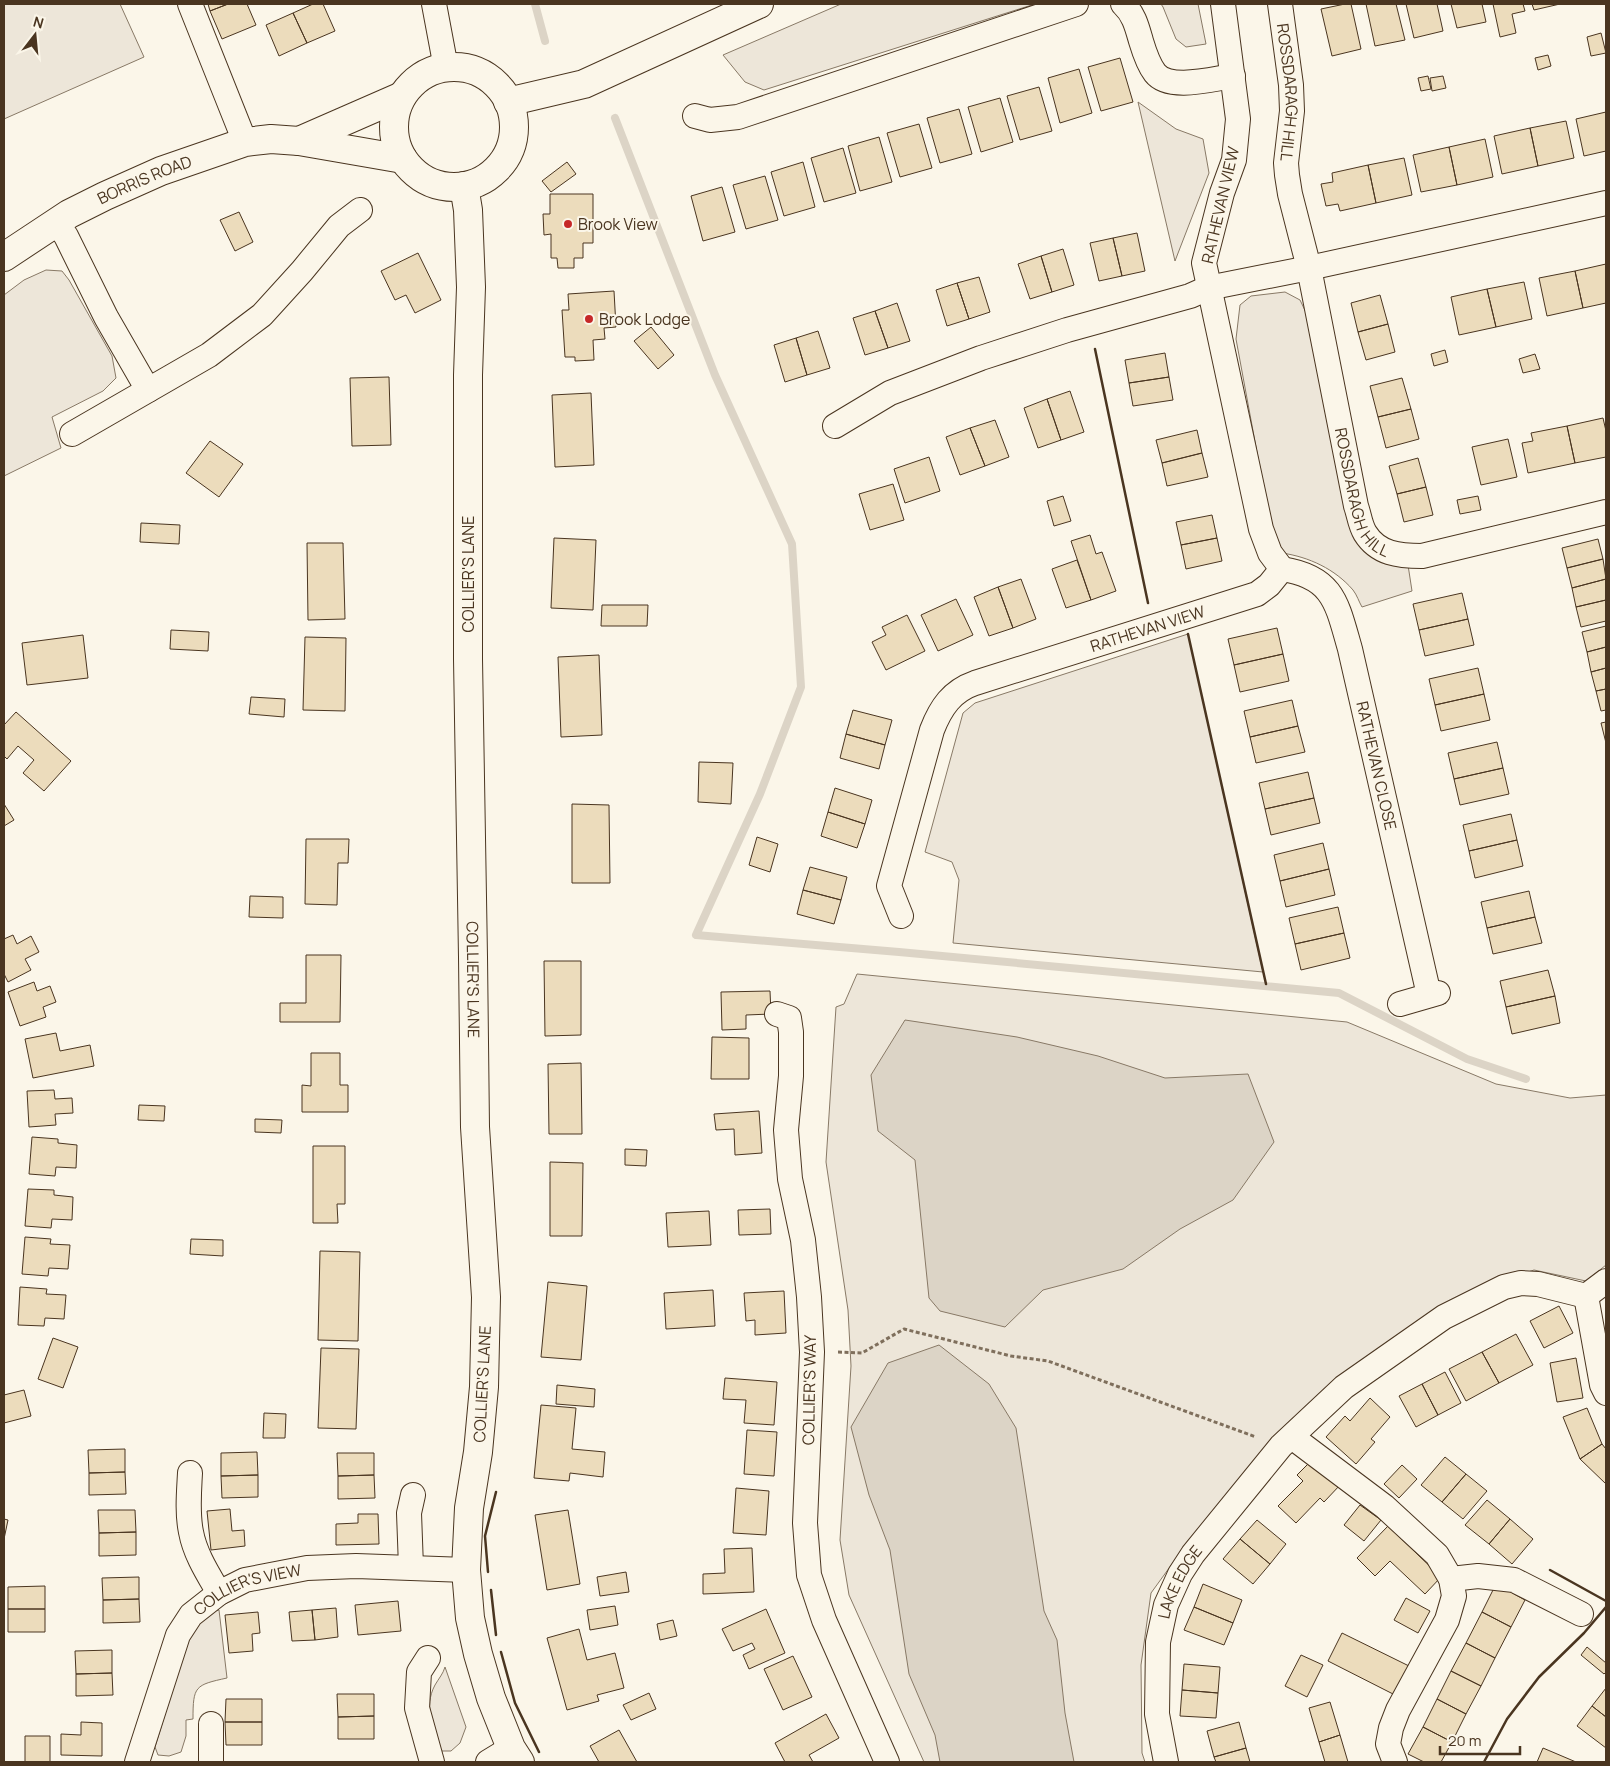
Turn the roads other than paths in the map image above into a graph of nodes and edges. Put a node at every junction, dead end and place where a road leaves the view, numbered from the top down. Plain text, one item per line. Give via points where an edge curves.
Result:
1 (190, 4) edge
2 (434, 4) edge
3 (759, 4) edge
4 (1076, 4) edge
5 (1123, 4) edge
6 (1223, 4) edge
7 (1280, 4) edge
8 (446, 68) junction
9 (1233, 76) junction
10 (402, 96) junction
11 (508, 102) junction
12 (695, 116) dead end
13 (299, 141) junction
14 (246, 142) junction
15 (403, 159) junction
16 (464, 186) junction
17 (1606, 203) edge
18 (360, 210) dead end
19 (56, 222) junction
20 (4, 256) edge
21 (1309, 268) junction
22 (1208, 288) junction
23 (148, 390) junction
24 (835, 426) dead end
25 (72, 434) dead end
26 (1606, 512) edge
27 (1282, 569) junction
28 (901, 916) dead end
29 (1400, 1004) dead end
30 (777, 1014) dead end
31 (1606, 1281) edge
32 (1586, 1296) junction
33 (1606, 1393) edge
34 (1287, 1441) junction
35 (190, 1473) dead end
36 (413, 1495) dead end
37 (411, 1567) junction
38 (466, 1570) junction
39 (1452, 1579) junction
40 (219, 1593) junction
41 (1581, 1614) dead end
42 (428, 1658) dead end
43 (211, 1724) dead end
44 (506, 1758) edge
45 (137, 1762) edge
46 (211, 1762) edge
47 (432, 1762) edge
48 (886, 1762) edge
49 (1166, 1762) edge
50 (1396, 1762) edge

1 - 14 street
2 - 8 street
3 - 11 street via 584,84
4 - 12 street via 738,116 710,120
5 - 9 street via 1137,25 1144,52 1154,72 1162,79 1171,82 1200,81
6 - 9 street, RATHEVAN VIEW
7 - 21 street, ROSSDARAGH HILL via 1292,111 1287,175
8 - 10 street via 421,76
8 - 11 street via 469,68 482,73 494,82
9 - 22 street, RATHEVAN VIEW via 1238,119 1234,152 1204,263
10 - 13 street, BORRIS ROAD
10 - 15 street via 393,127
11 - 16 street via 514,130 509,150 485,178
13 - 14 street, BORRIS ROAD via 270,139
13 - 15 street, BORRIS ROAD
14 - 19 street, BORRIS ROAD via 161,171
15 - 16 street via 426,180 446,186
16 - 38 street, COLLIER'S LANE via 471,287 468,659 475,1127 486,1297 484,1387 469,1508
17 - 21 street
18 - 23 street via 340,226 262,315 209,355
19 - 20 street, BORRIS ROAD
19 - 23 street
21 - 22 street, RATHEVAN VIEW
21 - 26 street, ROSSDARAGH HILL via 1356,506 1365,532 1375,544 1385,552 1400,556 1422,556
22 - 24 street, RATHEVAN VIEW via 981,358 890,393
22 - 27 street, RATHEVAN VIEW via 1261,529 1270,553
23 - 25 street
27 - 28 street, RATHEVAN VIEW via 1257,594 975,683 952,696 942,708 932,730 889,886
27 - 29 street, RATHEVAN CLOSE via 1315,579 1331,593 1350,649 1433,994
30 - 48 street, COLLIER'S WAY via 789,1018 791,1032 786,1130 809,1297 812,1352 806,1523 809,1575 824,1620
31 - 32 street
32 - 33 street
32 - 34 street, LAKE EDGE via 1538,1284 1504,1286 1444,1317 1344,1387
34 - 39 street via 1385,1507 1437,1555
34 - 49 street, LAKE EDGE via 1193,1554 1166,1605 1158,1642 1157,1714
35 - 40 street via 191,1532 202,1564
36 - 37 street via 409,1513
37 - 38 street, COLLIER'S VIEW
37 - 40 street, COLLIER'S VIEW via 307,1568 245,1580
38 - 44 street, COLLIER'S LANE via 470,1618
39 - 41 street via 1478,1576 1514,1580
39 - 50 street via 1454,1596 1447,1620 1391,1728 1388,1744
40 - 45 street, COLLIER'S VIEW via 190,1615 178,1635
42 - 47 street via 419,1672 417,1708
43 - 46 street

